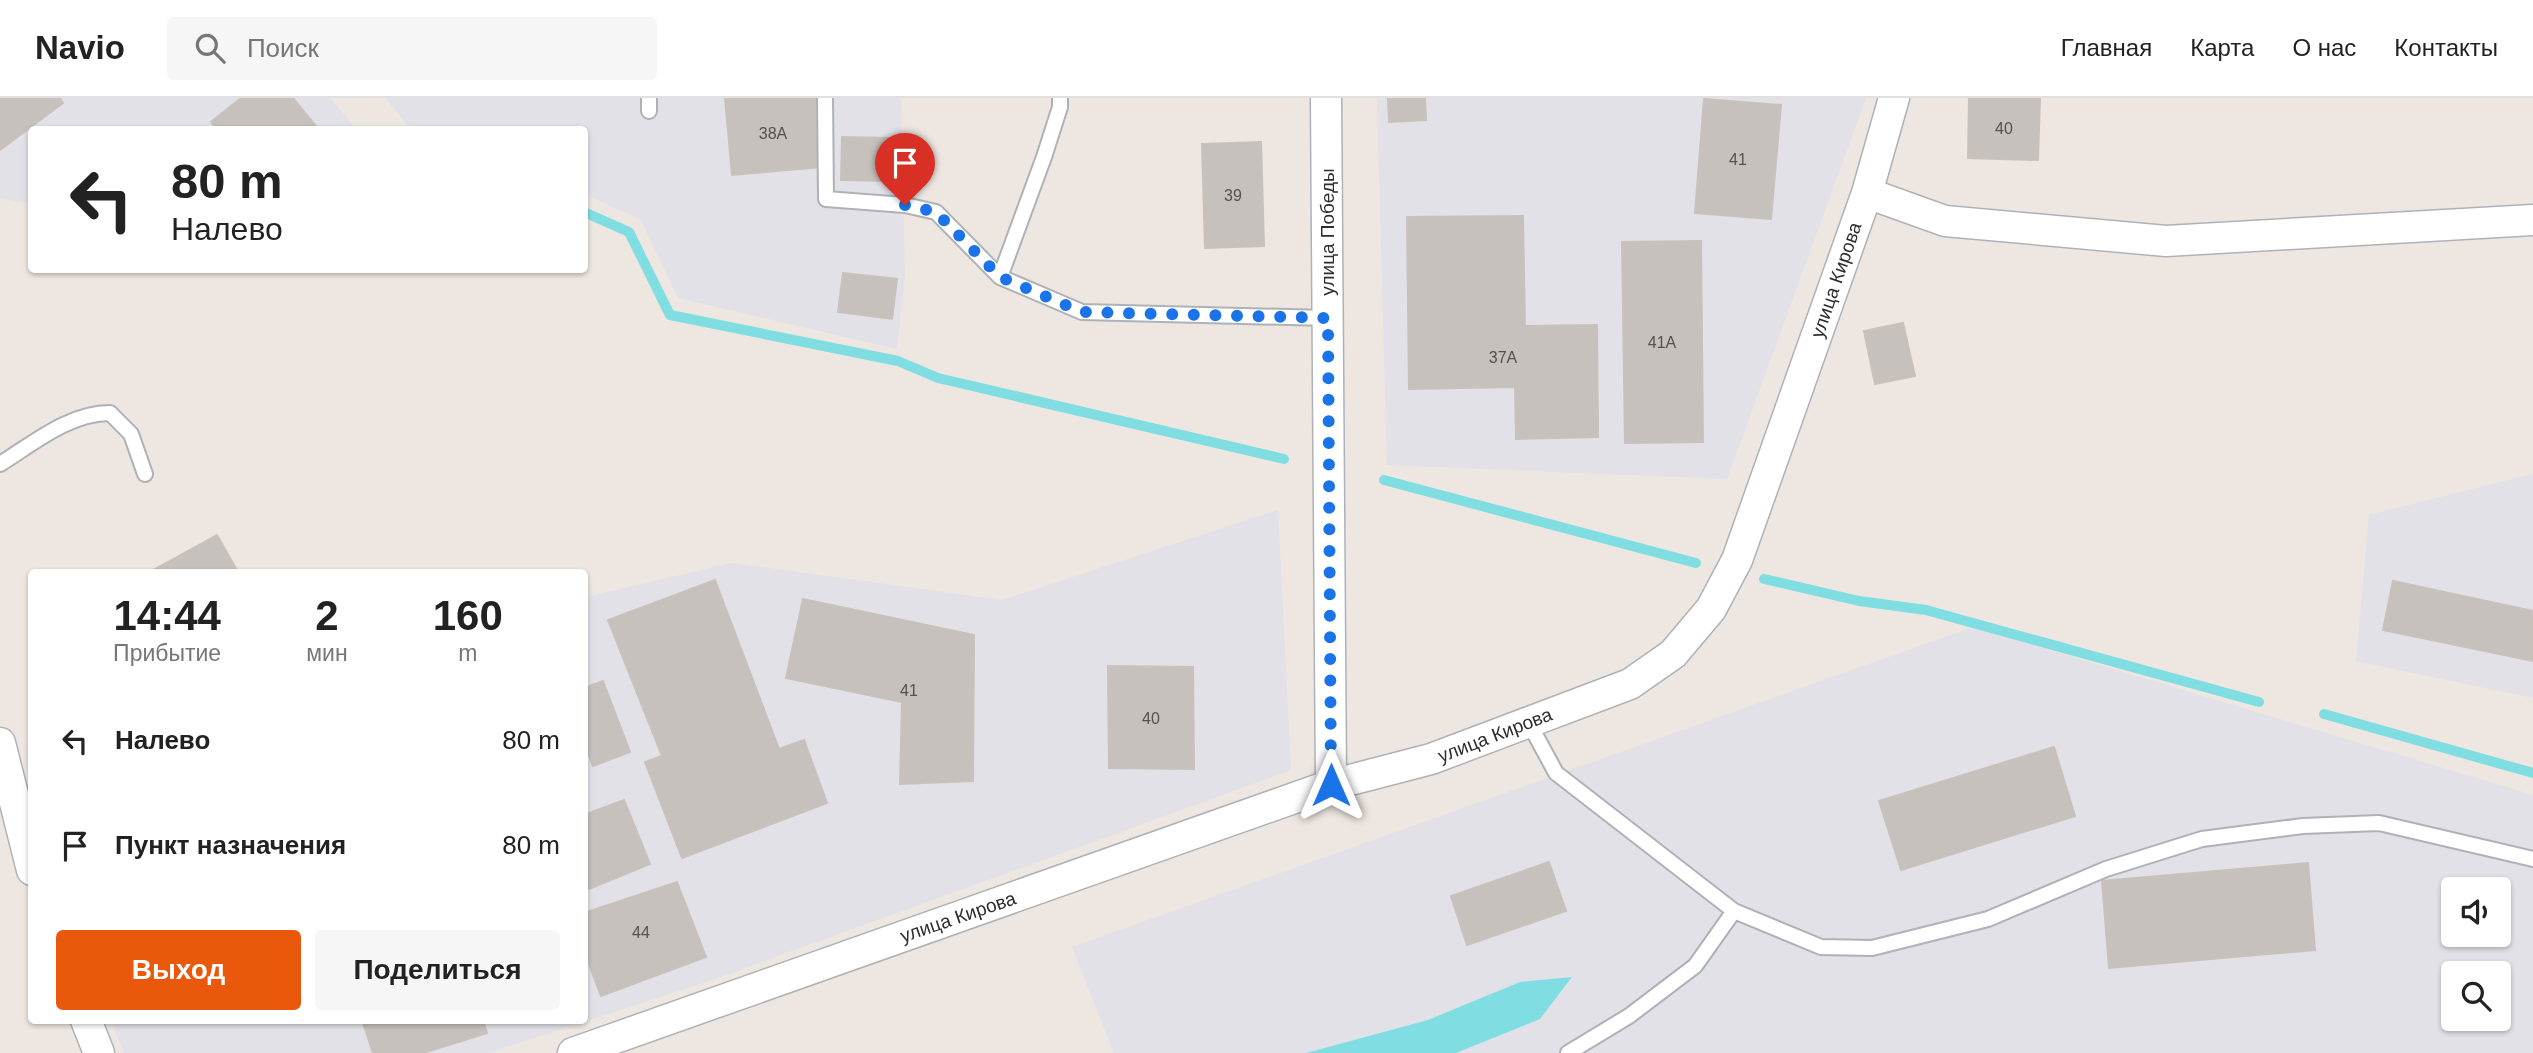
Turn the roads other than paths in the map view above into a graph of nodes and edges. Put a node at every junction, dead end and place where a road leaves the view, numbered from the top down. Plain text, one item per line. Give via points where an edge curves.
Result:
1 (825, 98) edge
2 (1060, 98) edge
3 (1326, 98) edge
4 (1894, 98) edge
5 (1867, 193) junction
6 (2533, 220) edge
7 (1000, 277) junction
8 (1328, 318) junction
9 (0, 464) edge
10 (145, 474) dead end
11 (1529, 723) junction
12 (0, 743) edge
13 (1331, 785) junction
14 (28, 854) edge
15 (2533, 859) edge
16 (1734, 911) junction
17 (88, 1024) edge
18 (99, 1053) edge
19 (573, 1053) edge
20 (1569, 1053) edge

1 - 7 lane via 826,199 936,212
2 - 7 lane
3 - 8 street, улица Победы
4 - 5 street, улица Кирова
5 - 6 street via 1945,221 2166,241
5 - 11 street, улица Кирова via 1737,560 1711,609 1673,654 1630,684
7 - 8 lane via 1082,312
8 - 13 street, улица Победы
9 - 10 lane via 90,413 110,413 131,434
11 - 13 street, улица Кирова via 1432,759
11 - 16 lane via 1556,773
12 - 14 street
13 - 19 street, улица Кирова
15 - 16 lane via 2379,823 2303,826 2202,839 2106,869 1988,919 1872,948 1821,947
16 - 20 lane via 1695,966 1629,1016
17 - 18 street

